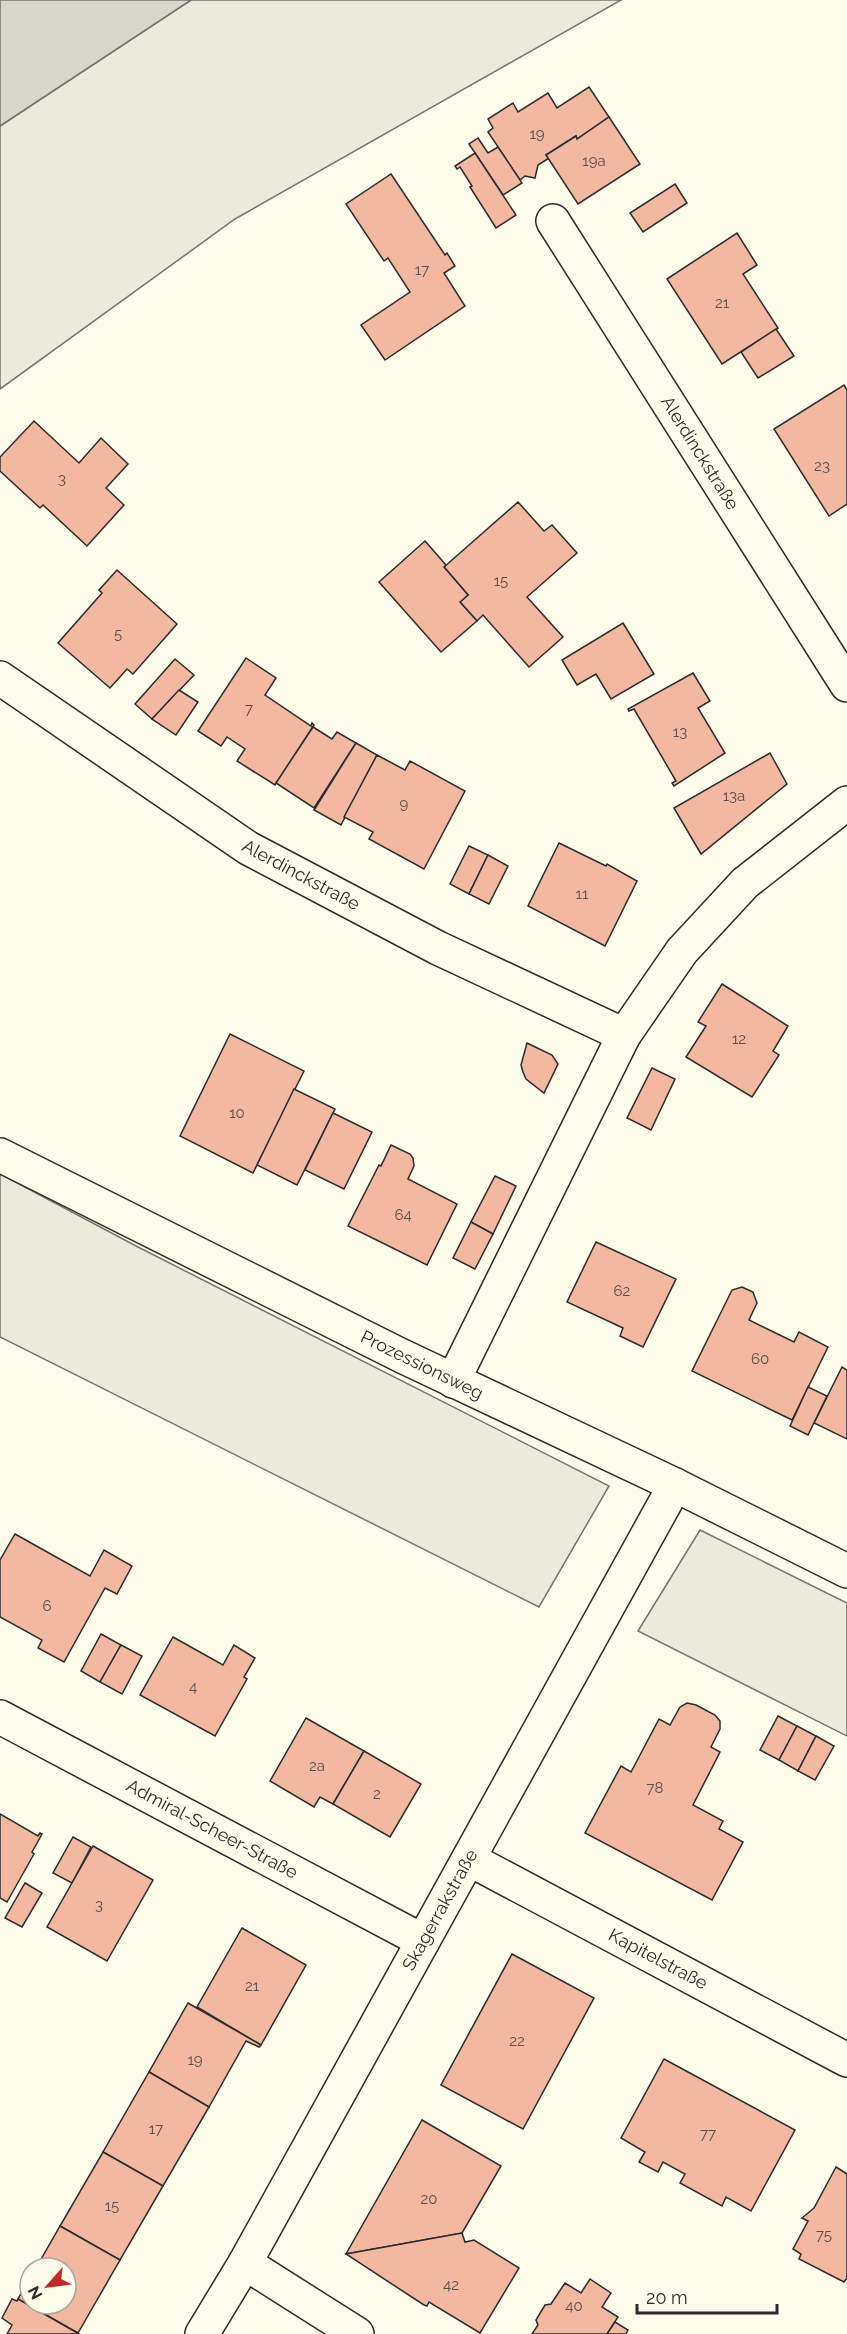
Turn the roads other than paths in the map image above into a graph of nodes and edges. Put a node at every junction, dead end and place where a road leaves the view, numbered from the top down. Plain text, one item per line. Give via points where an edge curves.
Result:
1 (553, 221) dead end
2 (0, 678) edge
3 (847, 685) edge
4 (841, 817) edge
5 (624, 1035) junction
6 (0, 1155) edge
7 (453, 1381) junction
8 (675, 1485) junction
9 (847, 1571) edge
10 (0, 1717) edge
11 (468, 1859) junction
12 (423, 1941) junction
13 (847, 2060) edge
14 (245, 2263) junction
15 (202, 2334) edge
16 (357, 2334) edge

1 - 3 street, Alerdinckstraße
2 - 5 street, Alerdinckstraße via 248,848 438,948
4 - 5 street via 745,883 682,951
5 - 7 street
6 - 7 street, Prozessionsweg
7 - 8 street, Prozessionsweg
8 - 9 street, Prozessionsweg
8 - 11 street, Skagerrakstraße
10 - 12 street, Admiral-Scheer-Straße
11 - 12 street, Skagerrakstraße
11 - 13 street, Kapitelstraße
12 - 14 street, Skagerrakstraße
14 - 15 street, Skagerrakstraße
14 - 16 street

